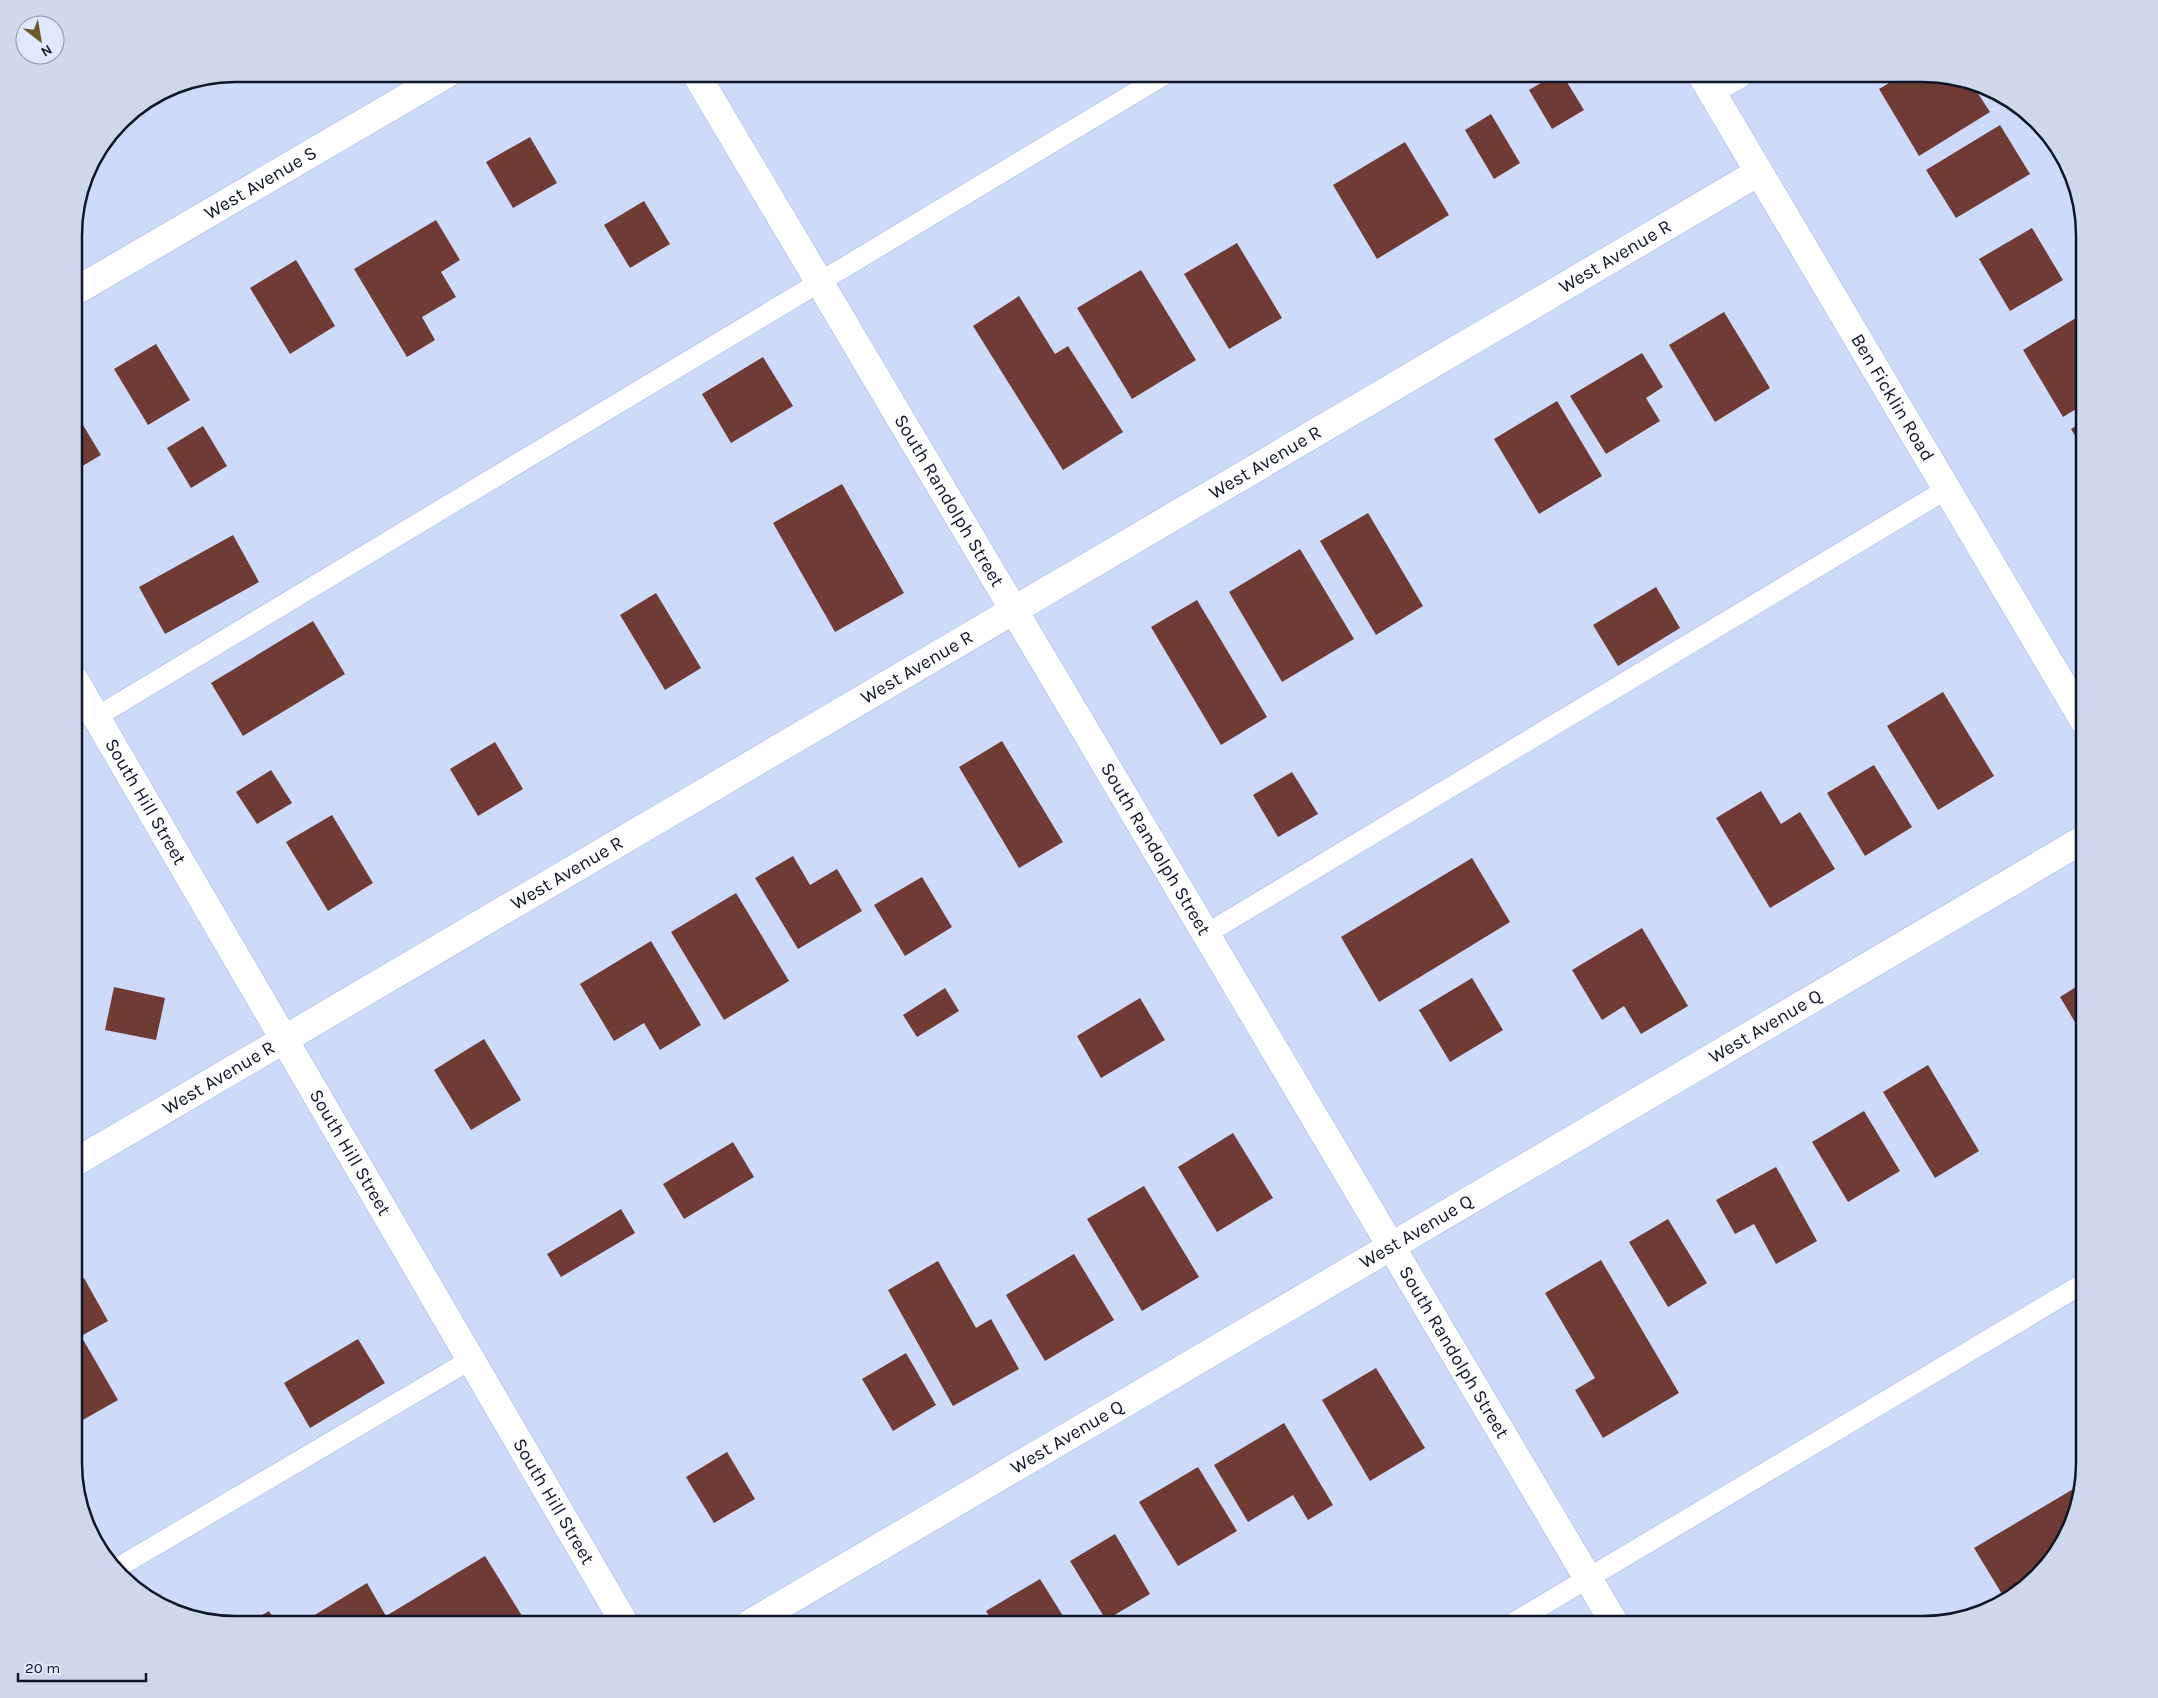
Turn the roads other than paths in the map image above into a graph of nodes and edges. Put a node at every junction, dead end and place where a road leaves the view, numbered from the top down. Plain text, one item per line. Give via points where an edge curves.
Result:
1 (433, 82) edge
2 (701, 82) edge
3 (1153, 82) edge
4 (1706, 82) edge
5 (1759, 172) junction
6 (819, 282) junction
7 (83, 287) edge
8 (1947, 488) junction
9 (1014, 610) junction
10 (83, 695) edge
11 (2076, 707) edge
12 (96, 717) junction
13 (2076, 844) edge
14 (1206, 934) junction
15 (284, 1040) junction
16 (83, 1158) edge
17 (1391, 1246) junction
18 (2076, 1288) edge
19 (470, 1360) junction
20 (122, 1565) edge
21 (1588, 1578) junction
22 (620, 1616) edge
23 (763, 1616) edge
24 (1524, 1616) edge
25 (1610, 1616) edge

1 - 7 street, West Avenue S
2 - 6 street, South Randolph Street
3 - 6 lane
4 - 5 street, Ben Ficklin Road
5 - 8 street, Ben Ficklin Road
5 - 9 street, West Avenue R
6 - 9 street, South Randolph Street
6 - 12 lane
8 - 11 street, Ben Ficklin Road
8 - 14 lane
9 - 14 street, South Randolph Street
9 - 15 street, West Avenue R
10 - 12 street, South Hill Street
12 - 15 street, South Hill Street
13 - 17 street, West Avenue Q
14 - 17 street, South Randolph Street
15 - 16 street, West Avenue R
15 - 19 street, South Hill Street
17 - 21 street, South Randolph Street
17 - 23 street, West Avenue Q
18 - 21 lane
19 - 20 lane
19 - 22 street, South Hill Street
21 - 24 lane
21 - 25 street, South Randolph Street

